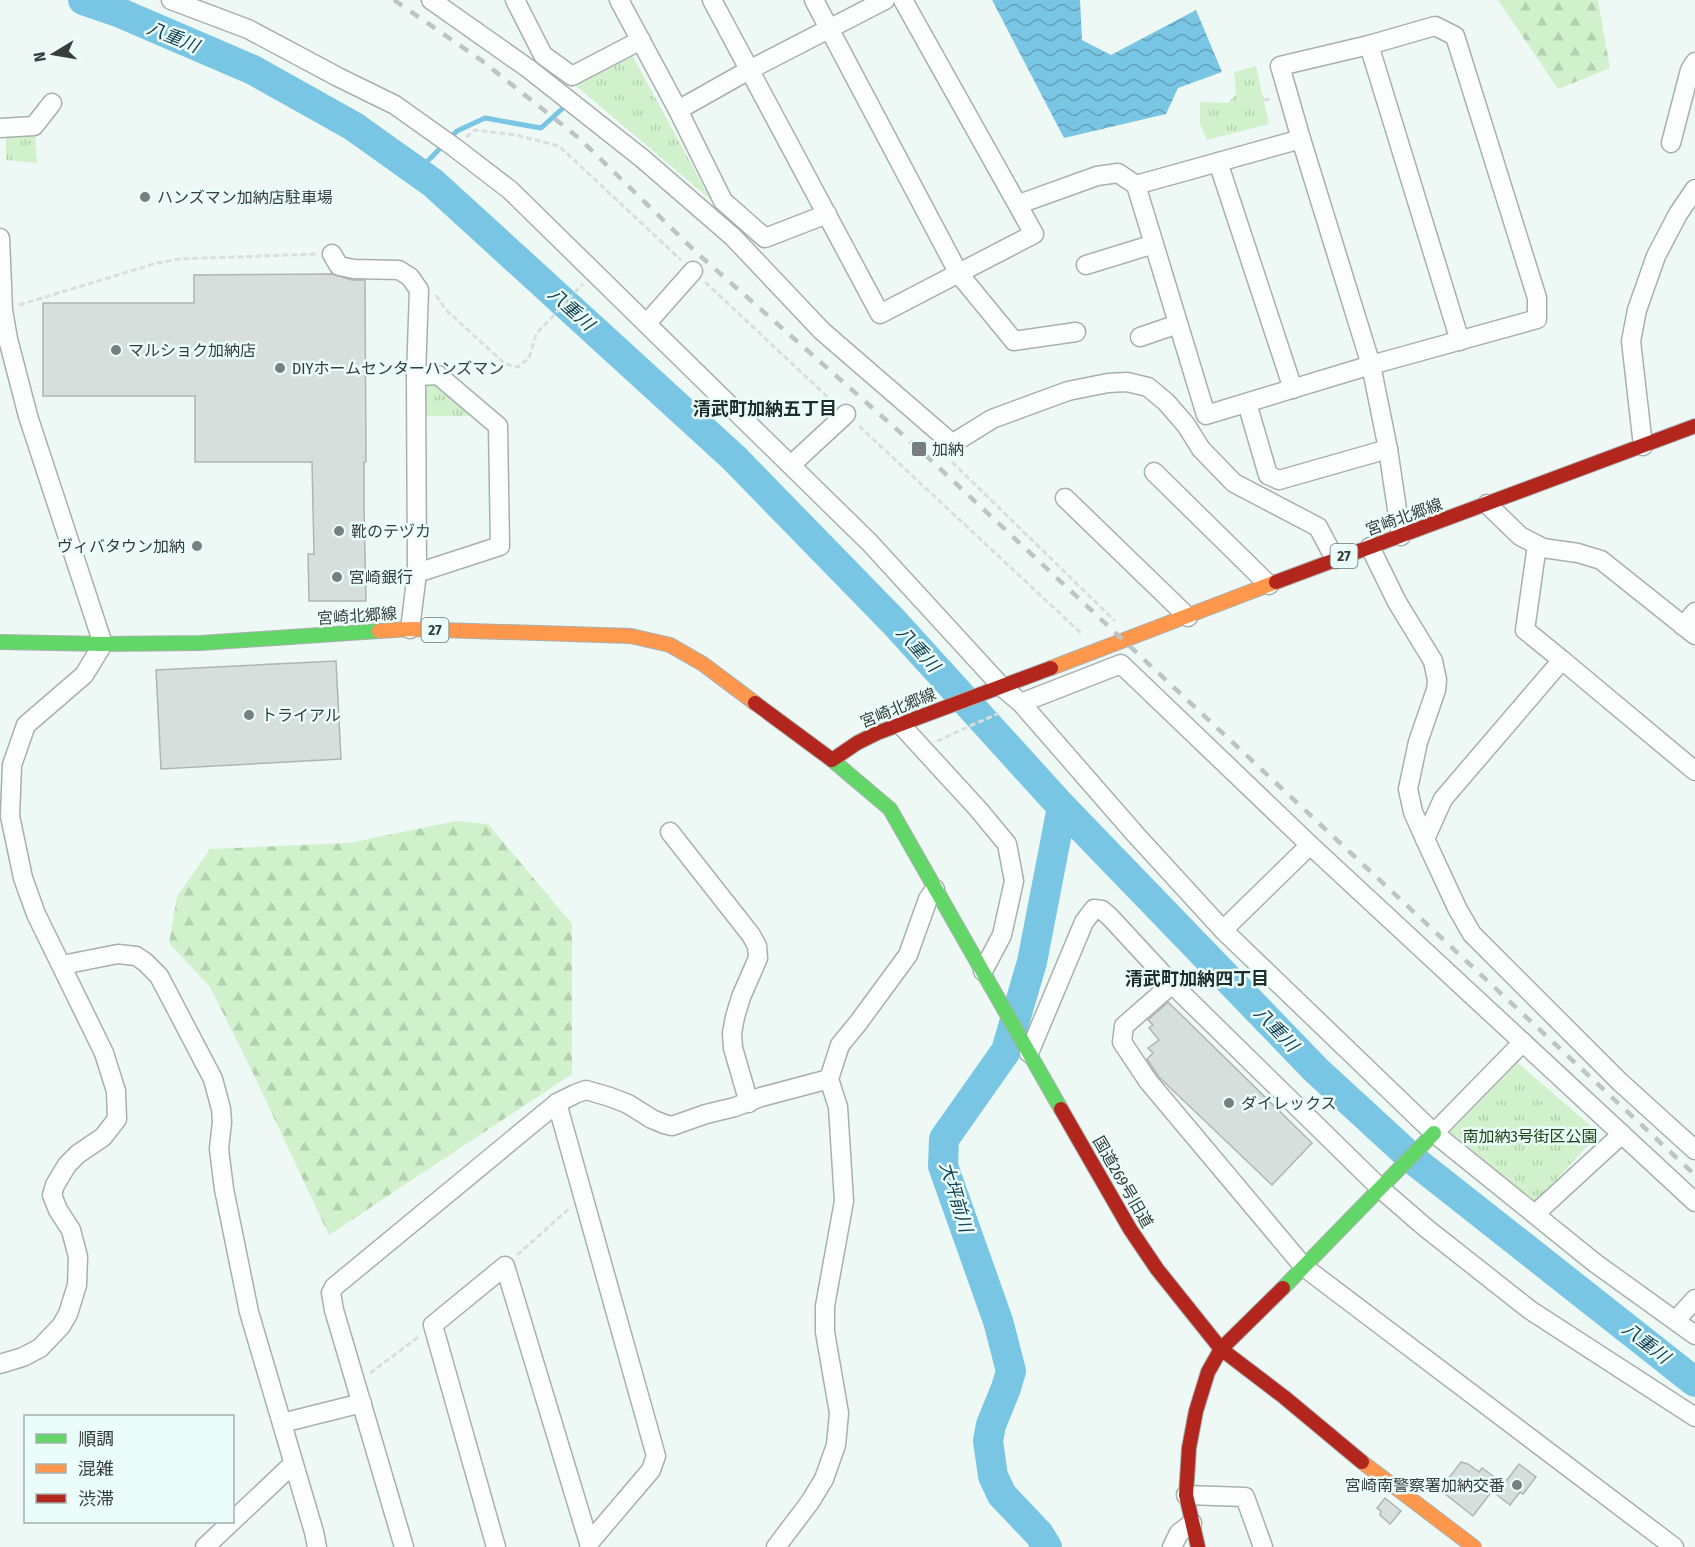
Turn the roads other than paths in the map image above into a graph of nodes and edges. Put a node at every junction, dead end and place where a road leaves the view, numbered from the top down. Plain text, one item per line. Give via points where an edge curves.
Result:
1 (171, 0) edge
2 (431, 0) edge
3 (515, 0) edge
4 (619, 0) edge
5 (712, 0) edge
6 (814, 0) edge
7 (885, 0) edge
8 (903, 0) edge
9 (829, 28) junction
10 (641, 40) junction
11 (1369, 45) junction
12 (1695, 62) edge
13 (749, 70) junction
14 (52, 103) dead end
15 (678, 110) junction
16 (0, 128) edge
17 (1300, 139) junction
18 (1671, 143) dead end
19 (1218, 162) junction
20 (1136, 185) junction
21 (1695, 189) edge
22 (1019, 204) junction
23 (826, 214) junction
24 (0, 238) edge
25 (1154, 244) junction
26 (332, 254) road end
27 (1086, 265) dead end
28 (693, 271) road end
29 (959, 274) junction
30 (647, 323) junction
31 (1178, 324) junction
32 (1076, 332) dead end
33 (1140, 337) dead end
34 (4, 340) edge
35 (1460, 341) junction
36 (1371, 365) junction
37 (416, 375) junction
38 (1293, 389) junction
39 (1247, 403) junction
40 (846, 414) road end
41 (1695, 426) edge
42 (1643, 446) junction
43 (1388, 449) junction
44 (791, 465) junction
45 (1154, 472) dead end
46 (1065, 498) dead end
47 (1487, 504) junction
48 (1401, 536) junction
49 (1537, 545) junction
50 (1370, 547) junction
51 (1335, 559) junction
52 (417, 573) junction
53 (1269, 585) junction
54 (1188, 617) junction
55 (1691, 624) edge
56 (410, 629) junction
57 (0, 642) edge
58 (103, 644) junction
59 (1562, 660) junction
60 (998, 688) junction
61 (1021, 703) junction
62 (906, 722) junction
63 (832, 760) junction
64 (1694, 769) edge
65 (670, 832) dead end
66 (1425, 839) junction
67 (1310, 845) junction
68 (935, 889) junction
69 (1223, 930) junction
70 (62, 965) junction
71 (983, 971) junction
72 (1172, 984) junction
73 (1523, 1042) junction
74 (1026, 1046) junction
75 (829, 1079) junction
76 (749, 1102) junction
77 (557, 1103) junction
78 (1622, 1134) junction
79 (1432, 1135) junction
80 (1695, 1150) edge
81 (1384, 1185) junction
82 (1695, 1202) edge
83 (1535, 1214) junction
84 (1304, 1267) junction
85 (1695, 1299) edge
86 (1676, 1320) junction
87 (1695, 1335) edge
88 (1221, 1349) junction
89 (0, 1364) edge
90 (362, 1403) junction
91 (1695, 1417) edge
92 (282, 1424) junction
93 (293, 1464) junction
94 (1186, 1495) junction
95 (1192, 1523) junction
96 (215, 1543) edge
97 (317, 1547) edge
98 (404, 1547) edge
99 (496, 1547) edge
100 (776, 1547) edge
101 (1172, 1547) edge
102 (1198, 1547) edge
103 (1263, 1547) edge
104 (1474, 1547) edge
105 (1674, 1547) edge

1 - 30 street via 248,29 395,105 510,190
2 - 51 street via 529,69 643,159 733,237 822,332 948,440 947,447 992,419 1068,391 1127,382 1148,387 1186,424 1202,449 1234,483 1318,527
3 - 10 street via 543,55 572,76
4 - 10 street
5 - 13 street
6 - 9 street
7 - 9 street
8 - 22 street
9 - 13 street
9 - 29 street
10 - 15 street
11 - 17 street via 1280,66
11 - 35 street
11 - 35 street via 1435,26 1455,36 1534,287 1537,319
12 - 18 street
13 - 15 street
13 - 23 street
14 - 16 street via 34,126
15 - 23 street via 723,201 765,238
17 - 19 street
17 - 36 street
19 - 20 street
19 - 38 street
20 - 22 street via 1118,173 1097,176
20 - 25 street
21 - 42 street via 1656,255 1637,310 1631,341
22 - 29 street via 1034,234
23 - 29 street via 880,314
24 - 34 street
25 - 27 street
25 - 31 street
26 - 37 street via 339,266 399,270 410,277 419,290
28 - 30 street
29 - 32 street via 1014,341
30 - 44 street
31 - 33 street
31 - 39 street via 1206,415
34 - 58 street
35 - 36 street
36 - 38 street
36 - 43 street
37 - 52 street
37 - 52 street via 438,375 498,426 500,546
38 - 39 street
39 - 43 street via 1268,475 1279,480
40 - 44 street
41 - 42 main road, 宮崎北郷線 / 27
42 - 47 main road, 宮崎北郷線 / 27
43 - 48 street
44 - 60 street via 870,543
45 - 53 street
46 - 54 street
47 - 48 main road, 宮崎北郷線 / 27
47 - 49 street via 1520,536
48 - 50 main road, 宮崎北郷線 / 27
49 - 55 street via 1601,560
49 - 59 street via 1525,630
50 - 51 main road, 宮崎北郷線 / 27
50 - 66 street via 1433,661 1437,680 1408,789
51 - 53 main road, 宮崎北郷線 / 27
52 - 56 street
53 - 54 main road, 宮崎北郷線 / 27
54 - 60 main road, 宮崎北郷線 / 27
56 - 58 main road, 宮崎北郷線 / 27 via 201,643
56 - 63 main road, 宮崎北郷線 / 27 via 631,636 670,645 703,664
57 - 58 main road, 宮崎北郷線 / 27
58 - 70 street via 84,675 26,725 12,765 10,816 23,878
59 - 64 street
59 - 66 street via 1443,799
60 - 61 street
60 - 62 main road, 宮崎北郷線 / 27
61 - 67 street via 1121,664
61 - 69 street
62 - 63 main road, 宮崎北郷線 / 27 via 857,743
62 - 71 street via 921,747 1007,844 1014,881 1002,934
63 - 68 main road, 国道269号旧道 via 890,809
65 - 76 street via 757,946 758,958 741,997 732,1034
66 - 80 street via 1472,934 1620,1082
67 - 69 street
67 - 73 street
68 - 71 main road, 国道269号旧道
68 - 75 street via 928,898 908,955 840,1045
69 - 79 street
70 - 89 street via 104,1053 117,1091 117,1119 103,1137 67,1165 52,1195 71,1230 78,1257 77,1286 68,1314 40,1348
70 - 92 street via 118,954 136,956 145,962 159,976 213,1079 221,1109 219,1149 224,1189 249,1312
71 - 74 main road, 国道269号旧道
72 - 74 street via 1110,917 1094,909 1084,922
72 - 81 street
72 - 84 street via 1124,1026 1122,1042 1148,1081
73 - 78 street
73 - 79 street
74 - 88 main road, 国道269号旧道 via 1130,1228 1157,1269
75 - 76 street
75 - 100 street via 838,1107 844,1201 825,1306 825,1332 839,1413 836,1445 824,1479
76 - 77 street via 672,1126 628,1104 586,1090
77 - 90 street via 334,1287 334,1310
77 - 99 street via 656,1456 651,1470 589,1543 505,1266 433,1325
78 - 82 street
78 - 83 street
79 - 81 main road
79 - 83 street
81 - 84 main road
81 - 91 street via 1426,1228 1530,1310
83 - 86 street via 1595,1263
84 - 88 main road
84 - 105 street
85 - 86 street
86 - 87 street
88 - 94 main road via 1208,1372 1196,1411
88 - 104 main road, 国道269号旧道
90 - 92 street
90 - 98 street
92 - 93 street
93 - 96 street
93 - 97 street
94 - 95 main road
94 - 103 street via 1245,1497
95 - 101 street via 1179,1533
95 - 102 main road

